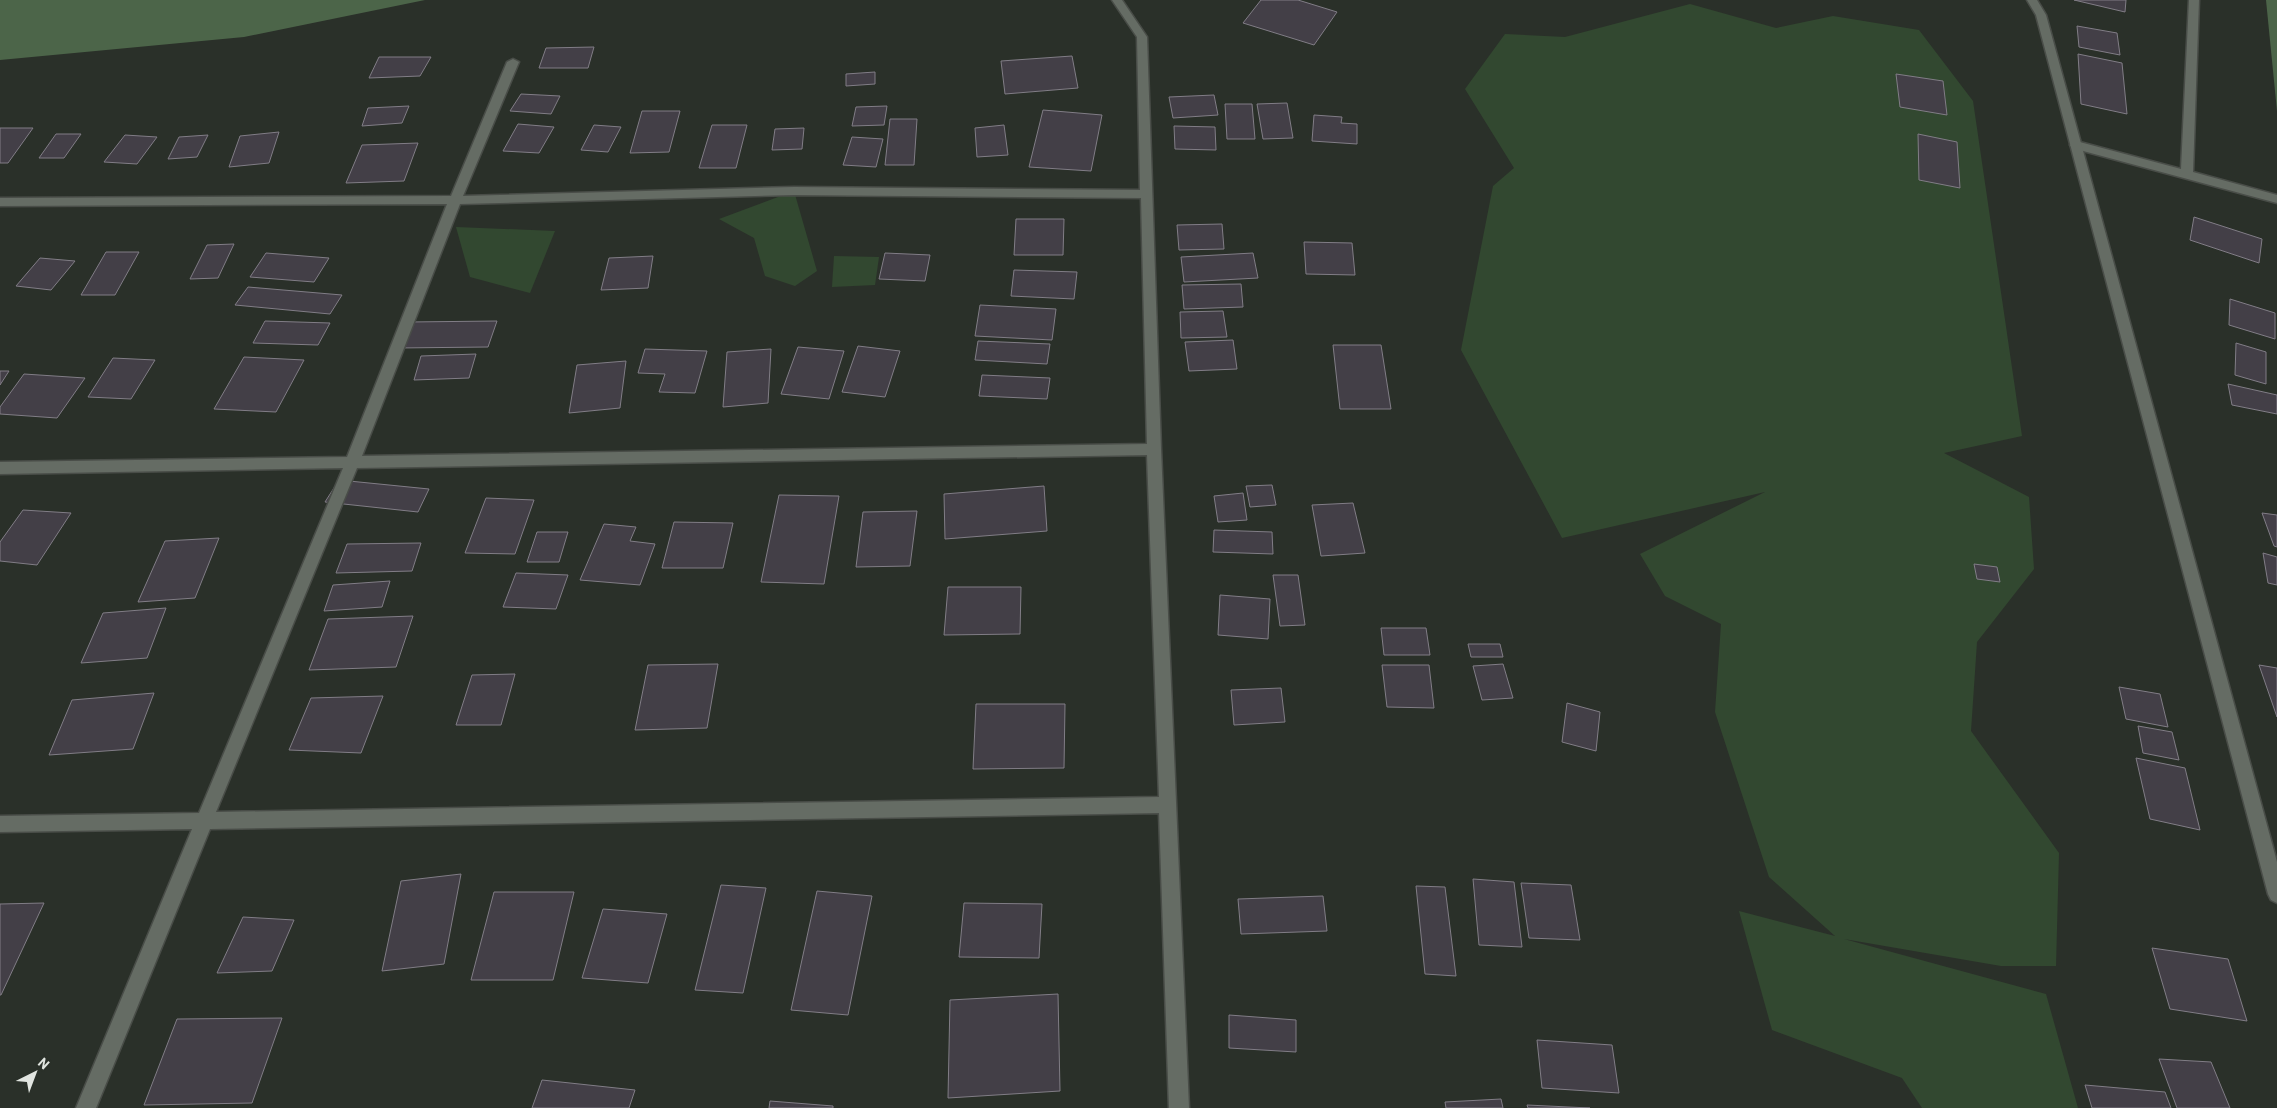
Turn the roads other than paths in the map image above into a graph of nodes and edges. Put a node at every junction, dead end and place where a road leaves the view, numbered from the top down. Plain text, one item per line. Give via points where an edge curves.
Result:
1 (1117, 0) edge
2 (2032, 0) edge
3 (2194, 0) edge
4 (513, 62) dead end
5 (2076, 146) junction
6 (2187, 175) junction
7 (1146, 194) junction
8 (2277, 199) edge
9 (455, 200) junction
10 (0, 202) edge
11 (1154, 449) junction
12 (352, 463) junction
13 (0, 468) edge
14 (1168, 805) junction
15 (204, 822) junction
16 (0, 824) edge
17 (2277, 894) edge
18 (86, 1108) edge
19 (1179, 1108) edge

1 - 7 street via 1142,37
2 - 5 street via 2041,15
3 - 6 street
4 - 9 street
5 - 6 street
5 - 17 street
6 - 8 street
7 - 9 street via 794,191
7 - 11 street
9 - 10 street
9 - 12 street
11 - 12 street
11 - 14 street
12 - 13 street
12 - 15 street
14 - 15 street
14 - 19 street
15 - 16 street
15 - 18 street

